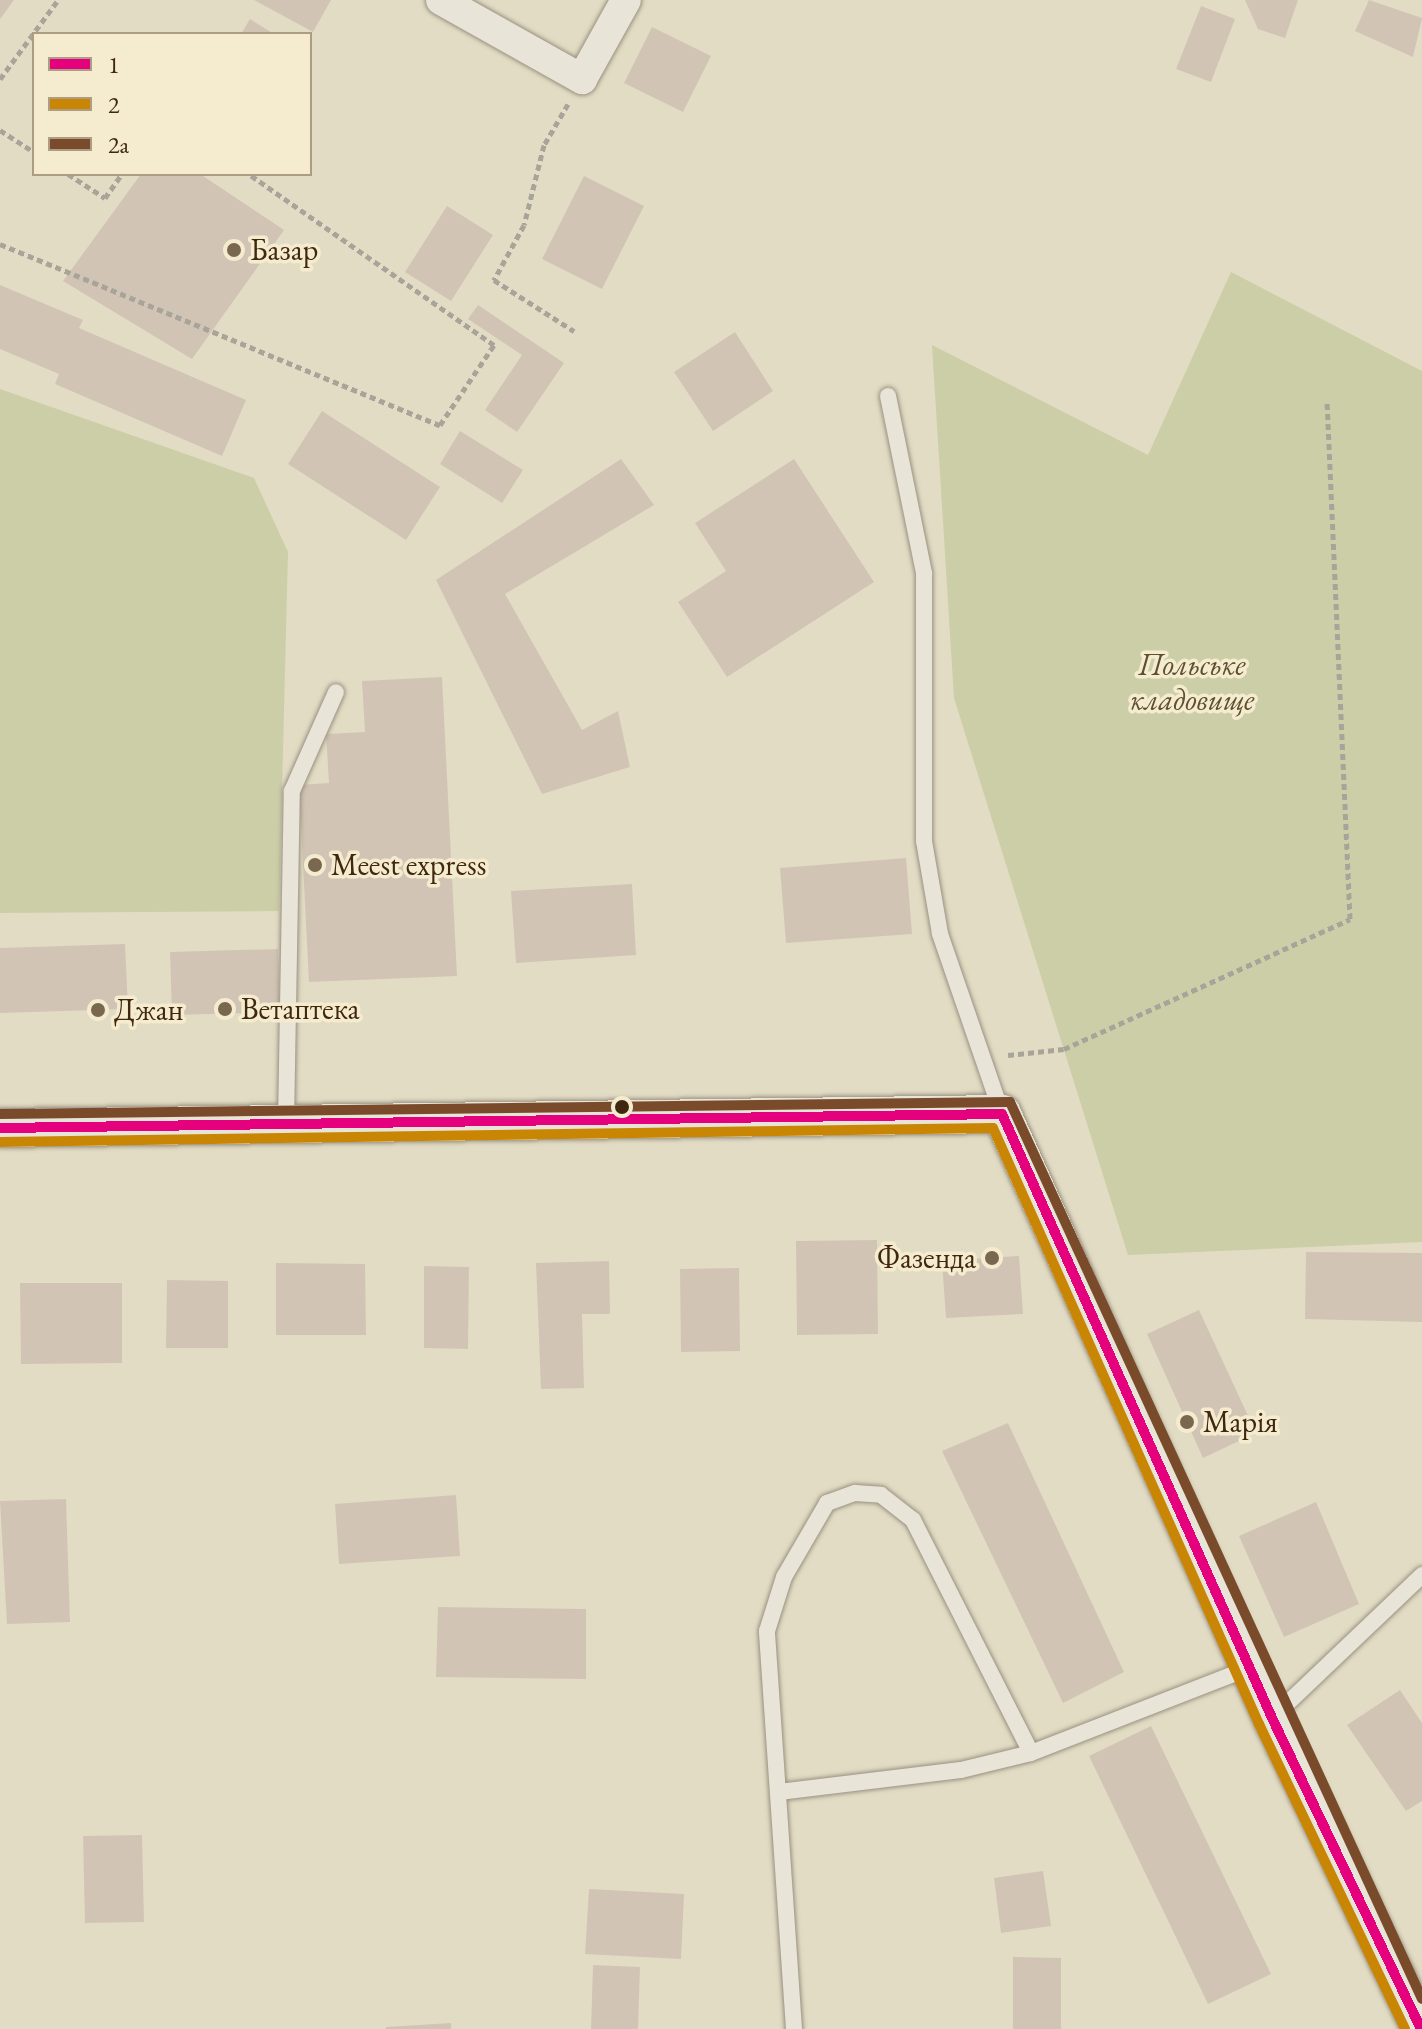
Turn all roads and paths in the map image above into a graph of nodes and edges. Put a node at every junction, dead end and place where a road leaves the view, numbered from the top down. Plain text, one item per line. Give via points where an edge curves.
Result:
1 (58, 0) edge
2 (441, 0) edge
3 (626, 0) edge
4 (35, 32) edge
5 (32, 35) edge
6 (0, 79) edge
7 (582, 79) junction
8 (0, 130) edge
9 (32, 151) edge
10 (71, 176) edge
11 (121, 176) edge
12 (252, 176) edge
13 (0, 244) edge
14 (574, 331) dead end
15 (888, 396) dead end
16 (1327, 400) dead end
17 (336, 692) dead end
18 (987, 1058) junction
19 (1002, 1114) junction
20 (286, 1123) junction
21 (0, 1128) edge
22 (1422, 1575) edge
23 (1249, 1668) junction
24 (1272, 1718) junction
25 (1031, 1753) junction
26 (779, 1792) junction
27 (794, 2029) edge
28 (1421, 2029) edge

1 - 4 path
2 - 7 street
3 - 7 street
5 - 6 path
7 - 14 path via 544,145 524,225 494,280
8 - 9 path
10 - 11 path via 105,198
12 - 13 path via 494,345 440,425
15 - 18 lane via 924,573 924,841 940,934
16 - 18 path via 1350,919 1064,1049
17 - 20 lane via 292,791
18 - 19 lane
19 - 20 street
19 - 23 street
20 - 21 street
22 - 24 lane
23 - 24 street
23 - 25 lane
24 - 28 street
25 - 26 lane via 961,1770
25 - 26 lane via 913,1520 881,1495 855,1493 827,1503 809,1527 767,1631
26 - 27 lane

